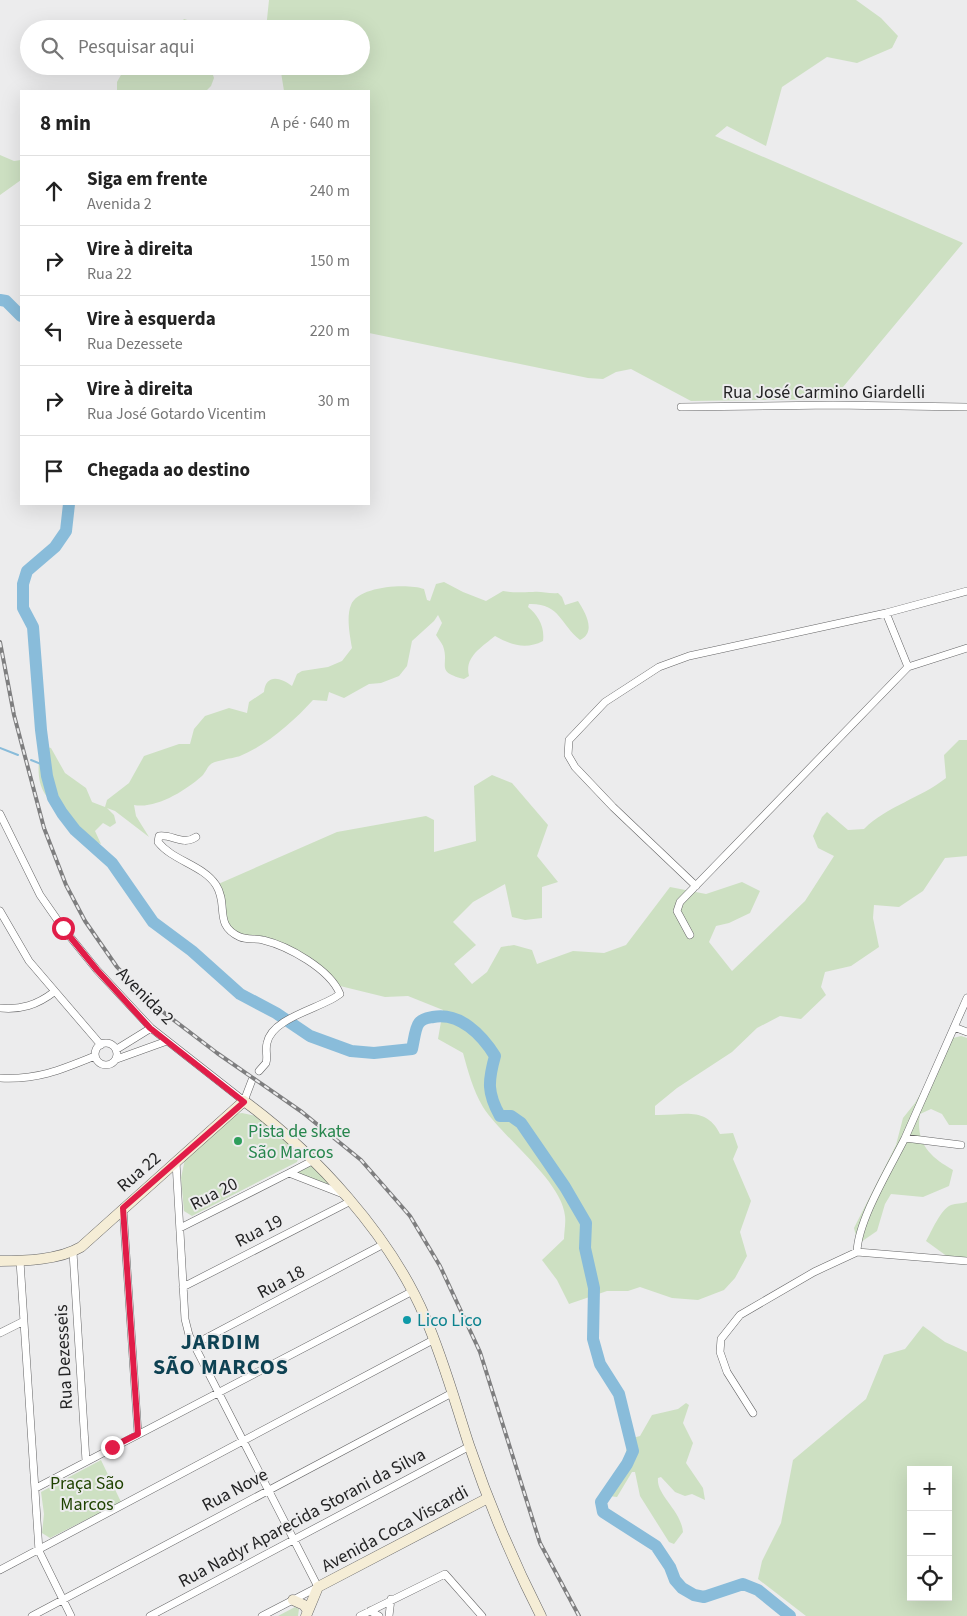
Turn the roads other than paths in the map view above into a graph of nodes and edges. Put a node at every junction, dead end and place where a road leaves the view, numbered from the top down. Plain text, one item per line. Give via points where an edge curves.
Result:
1 (681, 407) dead end
2 (967, 407) edge
3 (967, 591) edge
4 (886, 613) junction
5 (967, 648) edge
6 (908, 667) junction
7 (0, 814) edge
8 (196, 836) dead end
9 (696, 886) junction
10 (0, 912) edge
11 (690, 935) dead end
12 (54, 992) junction
13 (967, 998) edge
14 (0, 1008) edge
15 (954, 1027) junction
16 (150, 1028) junction
17 (967, 1032) edge
18 (167, 1041) junction
19 (100, 1045) junction
20 (117, 1049) junction
21 (95, 1056) junction
22 (117, 1059) junction
23 (259, 1071) dead end
24 (0, 1078) edge
25 (252, 1080) dead end
26 (244, 1102) junction
27 (905, 1138) junction
28 (961, 1145) dead end
29 (314, 1160) junction
30 (176, 1162) junction
31 (288, 1173) junction
32 (346, 1198) junction
33 (123, 1208) junction
34 (180, 1228) junction
35 (382, 1245) junction
36 (73, 1252) junction
37 (857, 1252) junction
38 (0, 1261) edge
39 (20, 1261) junction
40 (967, 1261) edge
41 (183, 1287) junction
42 (411, 1292) junction
43 (22, 1322) junction
44 (0, 1333) edge
45 (434, 1340) junction
46 (193, 1345) junction
47 (217, 1393) junction
48 (452, 1393) junction
49 (753, 1413) dead end
50 (138, 1434) junction
51 (242, 1441) junction
52 (470, 1446) junction
53 (86, 1461) junction
54 (36, 1488) junction
55 (268, 1490) junction
56 (488, 1498) junction
57 (293, 1538) junction
58 (39, 1551) junction
59 (0, 1570) edge
60 (318, 1587) junction
61 (391, 1599) junction
62 (63, 1600) junction
63 (293, 1600) junction
64 (370, 1611) junction
65 (307, 1614) edge
66 (32, 1616) edge
67 (71, 1616) edge
68 (150, 1616) edge
69 (262, 1616) edge
70 (360, 1616) edge
71 (379, 1616) edge
72 (389, 1616) edge
73 (482, 1616) edge
74 (541, 1616) edge

1 - 2 street, Rua José Carmino Giardelli
3 - 4 street
4 - 6 street
4 - 9 street via 689,656 659,667 606,702 569,740 568,755 575,766
5 - 6 street
6 - 9 street
7 - 16 street, Avenida 2 via 40,895 63,928
8 - 23 street via 184,841 165,835 159,836 158,842 164,850 207,876 216,886 228,930 242,938 263,940 298,954 322,971 340,994 298,1014 272,1034 267,1043 266,1063
9 - 11 street via 677,907
10 - 12 street via 29,961
12 - 14 street via 29,1006 13,1010
12 - 19 street
13 - 15 street
15 - 17 street
15 - 27 street
16 - 18 street, Avenida 2
16 - 20 street
18 - 22 street
18 - 26 street, Avenida 2
19 - 20 street via 110,1044
19 - 21 street
20 - 22 street
21 - 22 street via 105,1066
21 - 24 street via 42,1077 22,1080
25 - 26 street
26 - 29 street, Avenida 2
26 - 30 street, Rua 22
27 - 28 street
27 - 37 street via 865,1220 857,1240
29 - 31 street, Rua 20
29 - 32 street, Avenida 2
30 - 33 street, Rua 22
30 - 34 street
31 - 32 street
31 - 34 street, Rua 20
32 - 35 street, Avenida 2
32 - 41 street, Rua 19
33 - 36 street, Rua 22
33 - 50 street
34 - 41 street
35 - 42 street, Avenida 2
35 - 46 street, Rua 18
36 - 39 street, Rua 22
36 - 53 street, Rua Dezesseis
37 - 40 street
37 - 49 street via 757,1304 740,1315 720,1339 720,1352 727,1372
38 - 39 street, Rua 22
39 - 43 street
41 - 46 street via 185,1320
42 - 45 street, Avenida 2
42 - 47 street
43 - 44 street
43 - 54 street
45 - 48 street, Avenida 2
45 - 51 street
46 - 47 street
47 - 50 street
47 - 51 street
48 - 52 street, Avenida 2
48 - 55 street, Rua Nove
50 - 53 street
51 - 55 street
51 - 58 street
52 - 56 street, Avenida 2
52 - 57 street, Rua Nadyr Aparecida Storani da Silva
53 - 54 street
54 - 58 street
55 - 57 street
55 - 62 street, Rua Nove
56 - 60 street, Avenida Coca Viscardi
56 - 74 street, Avenida 2
57 - 60 street
57 - 68 street, Rua Nadyr Aparecida Storani da Silva
58 - 59 street
58 - 62 street
60 - 63 street
60 - 65 street, Avenida Coca Viscardi
61 - 64 street
61 - 72 street
61 - 73 street via 445,1574
62 - 66 street, Rua Nove
62 - 67 street
63 - 65 street via 304,1605
63 - 69 street
64 - 70 street
64 - 71 street

